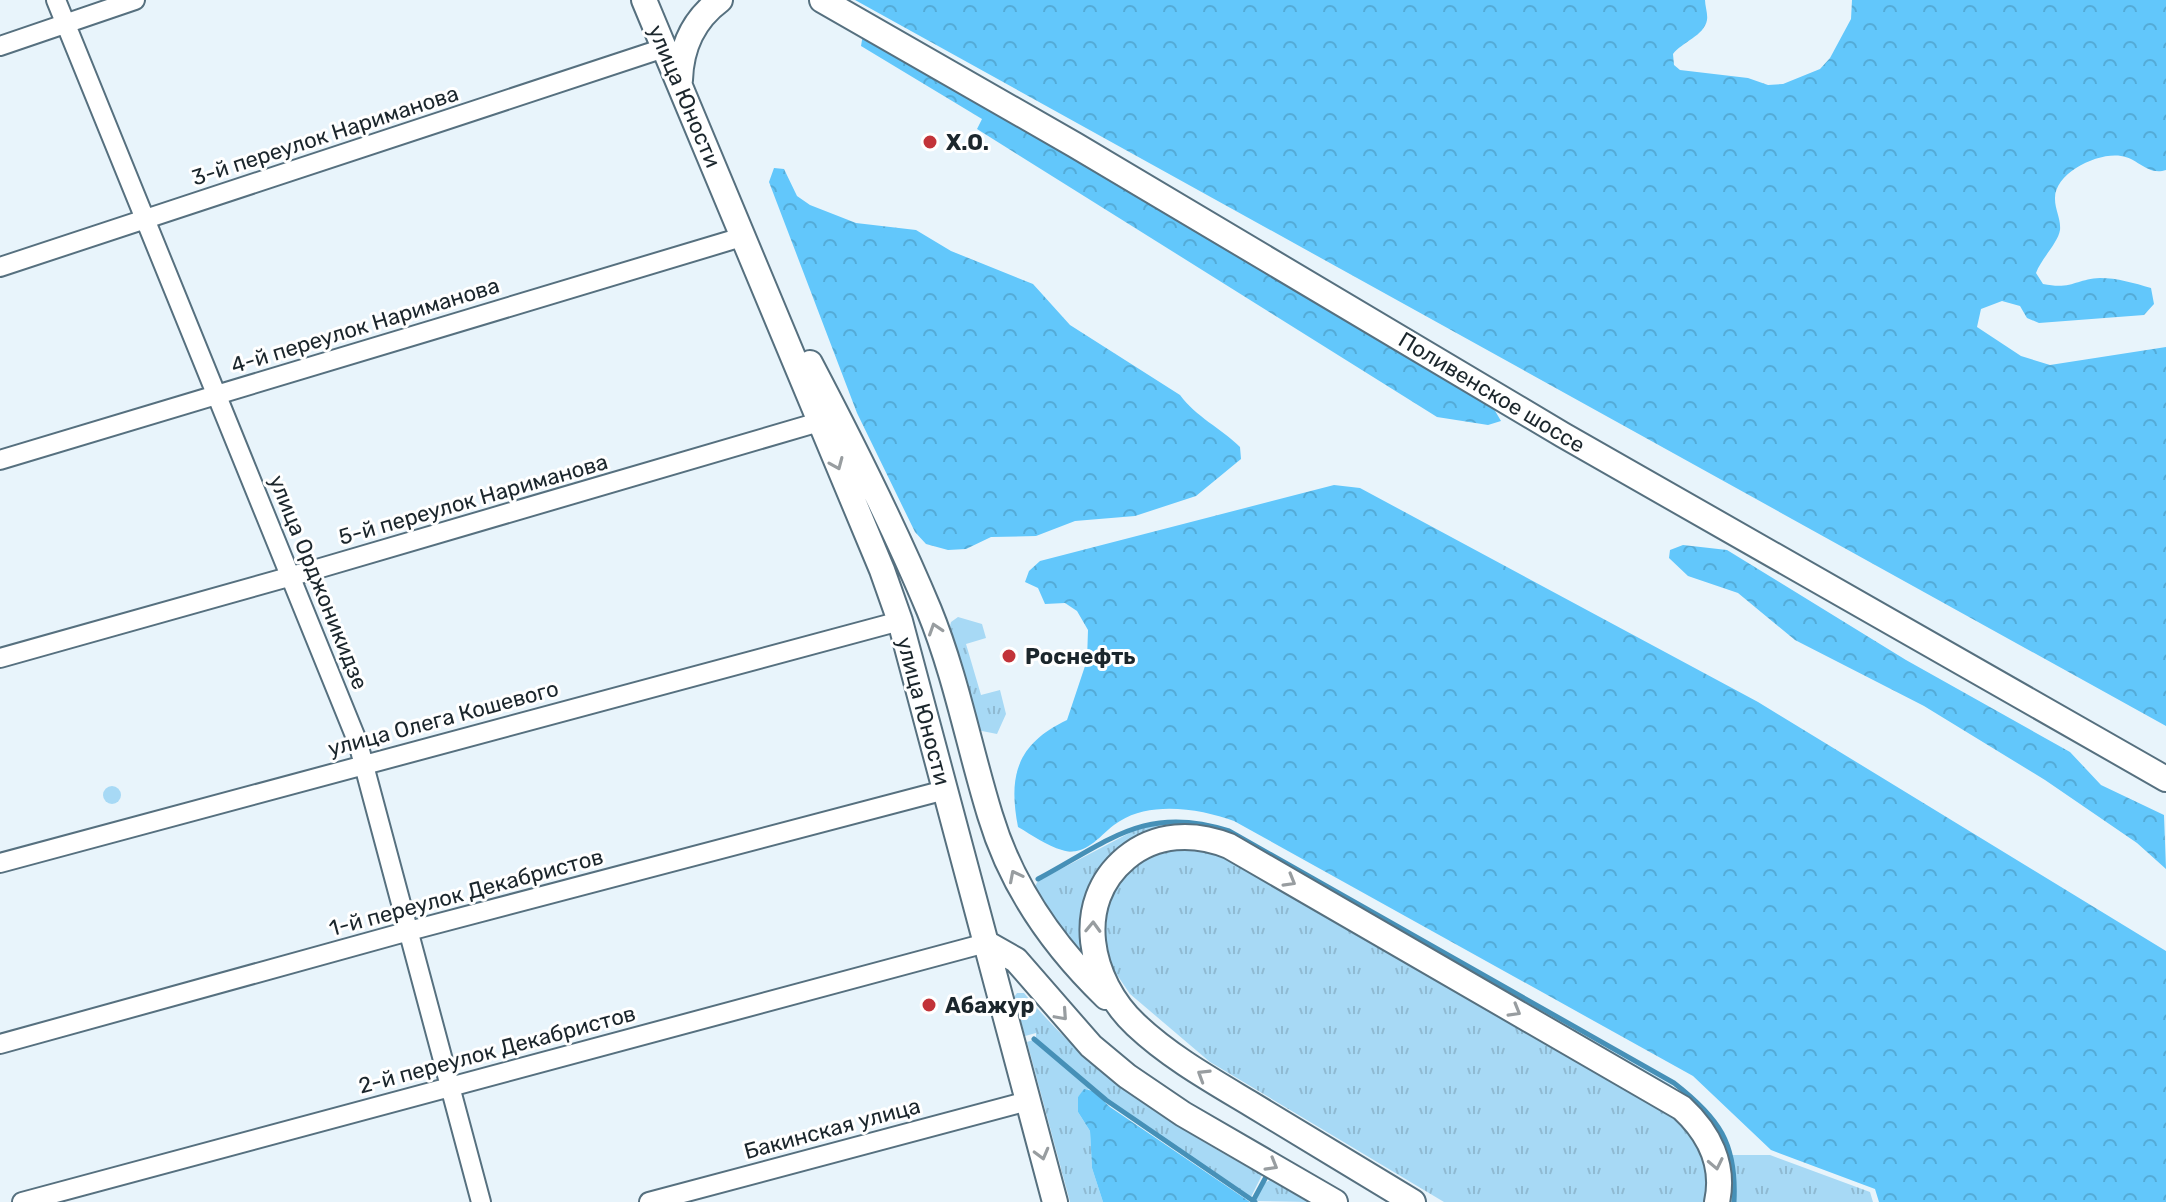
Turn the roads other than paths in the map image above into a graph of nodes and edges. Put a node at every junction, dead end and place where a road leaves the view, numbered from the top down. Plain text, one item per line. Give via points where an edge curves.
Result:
1 (56, 0) edge
2 (135, 0) edge
3 (644, 0) edge
4 (720, 0) edge
5 (822, 0) edge
6 (65, 24) junction
7 (0, 46) edge
8 (664, 48) junction
9 (680, 85) junction
10 (146, 219) junction
11 (745, 236) junction
12 (0, 267) edge
13 (218, 395) junction
14 (819, 422) junction
15 (0, 460) edge
16 (291, 576) junction
17 (900, 621) junction
18 (0, 658) edge
19 (364, 764) junction
20 (2166, 779) edge
21 (945, 790) junction
22 (0, 863) edge
23 (409, 931) junction
24 (986, 943) junction
25 (1133, 1022) junction
26 (0, 1044) edge
27 (450, 1085) junction
28 (1028, 1101) junction
29 (22, 1202) edge
30 (481, 1202) edge
31 (649, 1202) edge
32 (1055, 1202) edge
33 (1335, 1202) edge
34 (1413, 1202) edge
35 (1717, 1202) edge

1 - 6 street, улица Орджоникидзе
2 - 6 street
3 - 8 main road, улица Юности
4 - 9 main road via 695,25 685,44
5 - 20 main road, Поливенское шоссе via 1563,435
6 - 7 street
6 - 10 street, улица Орджоникидзе
8 - 9 main road, улица Юности
8 - 10 street, 3-й переулок Нариманова
9 - 11 main road, улица Юности
10 - 12 street, 3-й переулок Нариманова
10 - 13 street, улица Орджоникидзе
11 - 13 street, 4-й переулок Нариманова
11 - 14 main road, улица Юности
25 -> 11 main road, улица Юности via 1075,968 1011,870 930,611
13 - 15 street, 4-й переулок Нариманова
13 - 16 street, улица Орджоникидзе
14 - 16 street, 5-й переулок Нариманова
14 -> 17 main road, улица Юности
16 - 18 street, 5-й переулок Нариманова
16 - 19 street, улица Орджоникидзе
17 - 19 street, улица Олега Кошевого
17 - 21 main road, улица Юности
19 - 22 street, улица Олега Кошевого
19 - 23 street, улица Орджоникидзе
21 - 23 street, 1-й переулок Декабристов
21 - 24 main road, улица Юности
23 - 26 street, 1-й переулок Декабристов
23 - 27 street, улица Орджоникидзе
24 - 27 street, 2-й переулок Декабристов
24 - 28 main road, улица Юности
24 -> 33 main road via 1016,960 1091,1046 1127,1076
34 -> 25 main road via 1199,1072
25 -> 35 main road via 1095,957 1091,928 1103,886 1132,853 1158,840 1216,840 1682,1108 1712,1148 1719,1180
27 - 29 street, 2-й переулок Декабристов
27 - 30 street, улица Орджоникидзе
28 - 31 street, Бакинская улица
28 -> 32 main road, улица Юности

